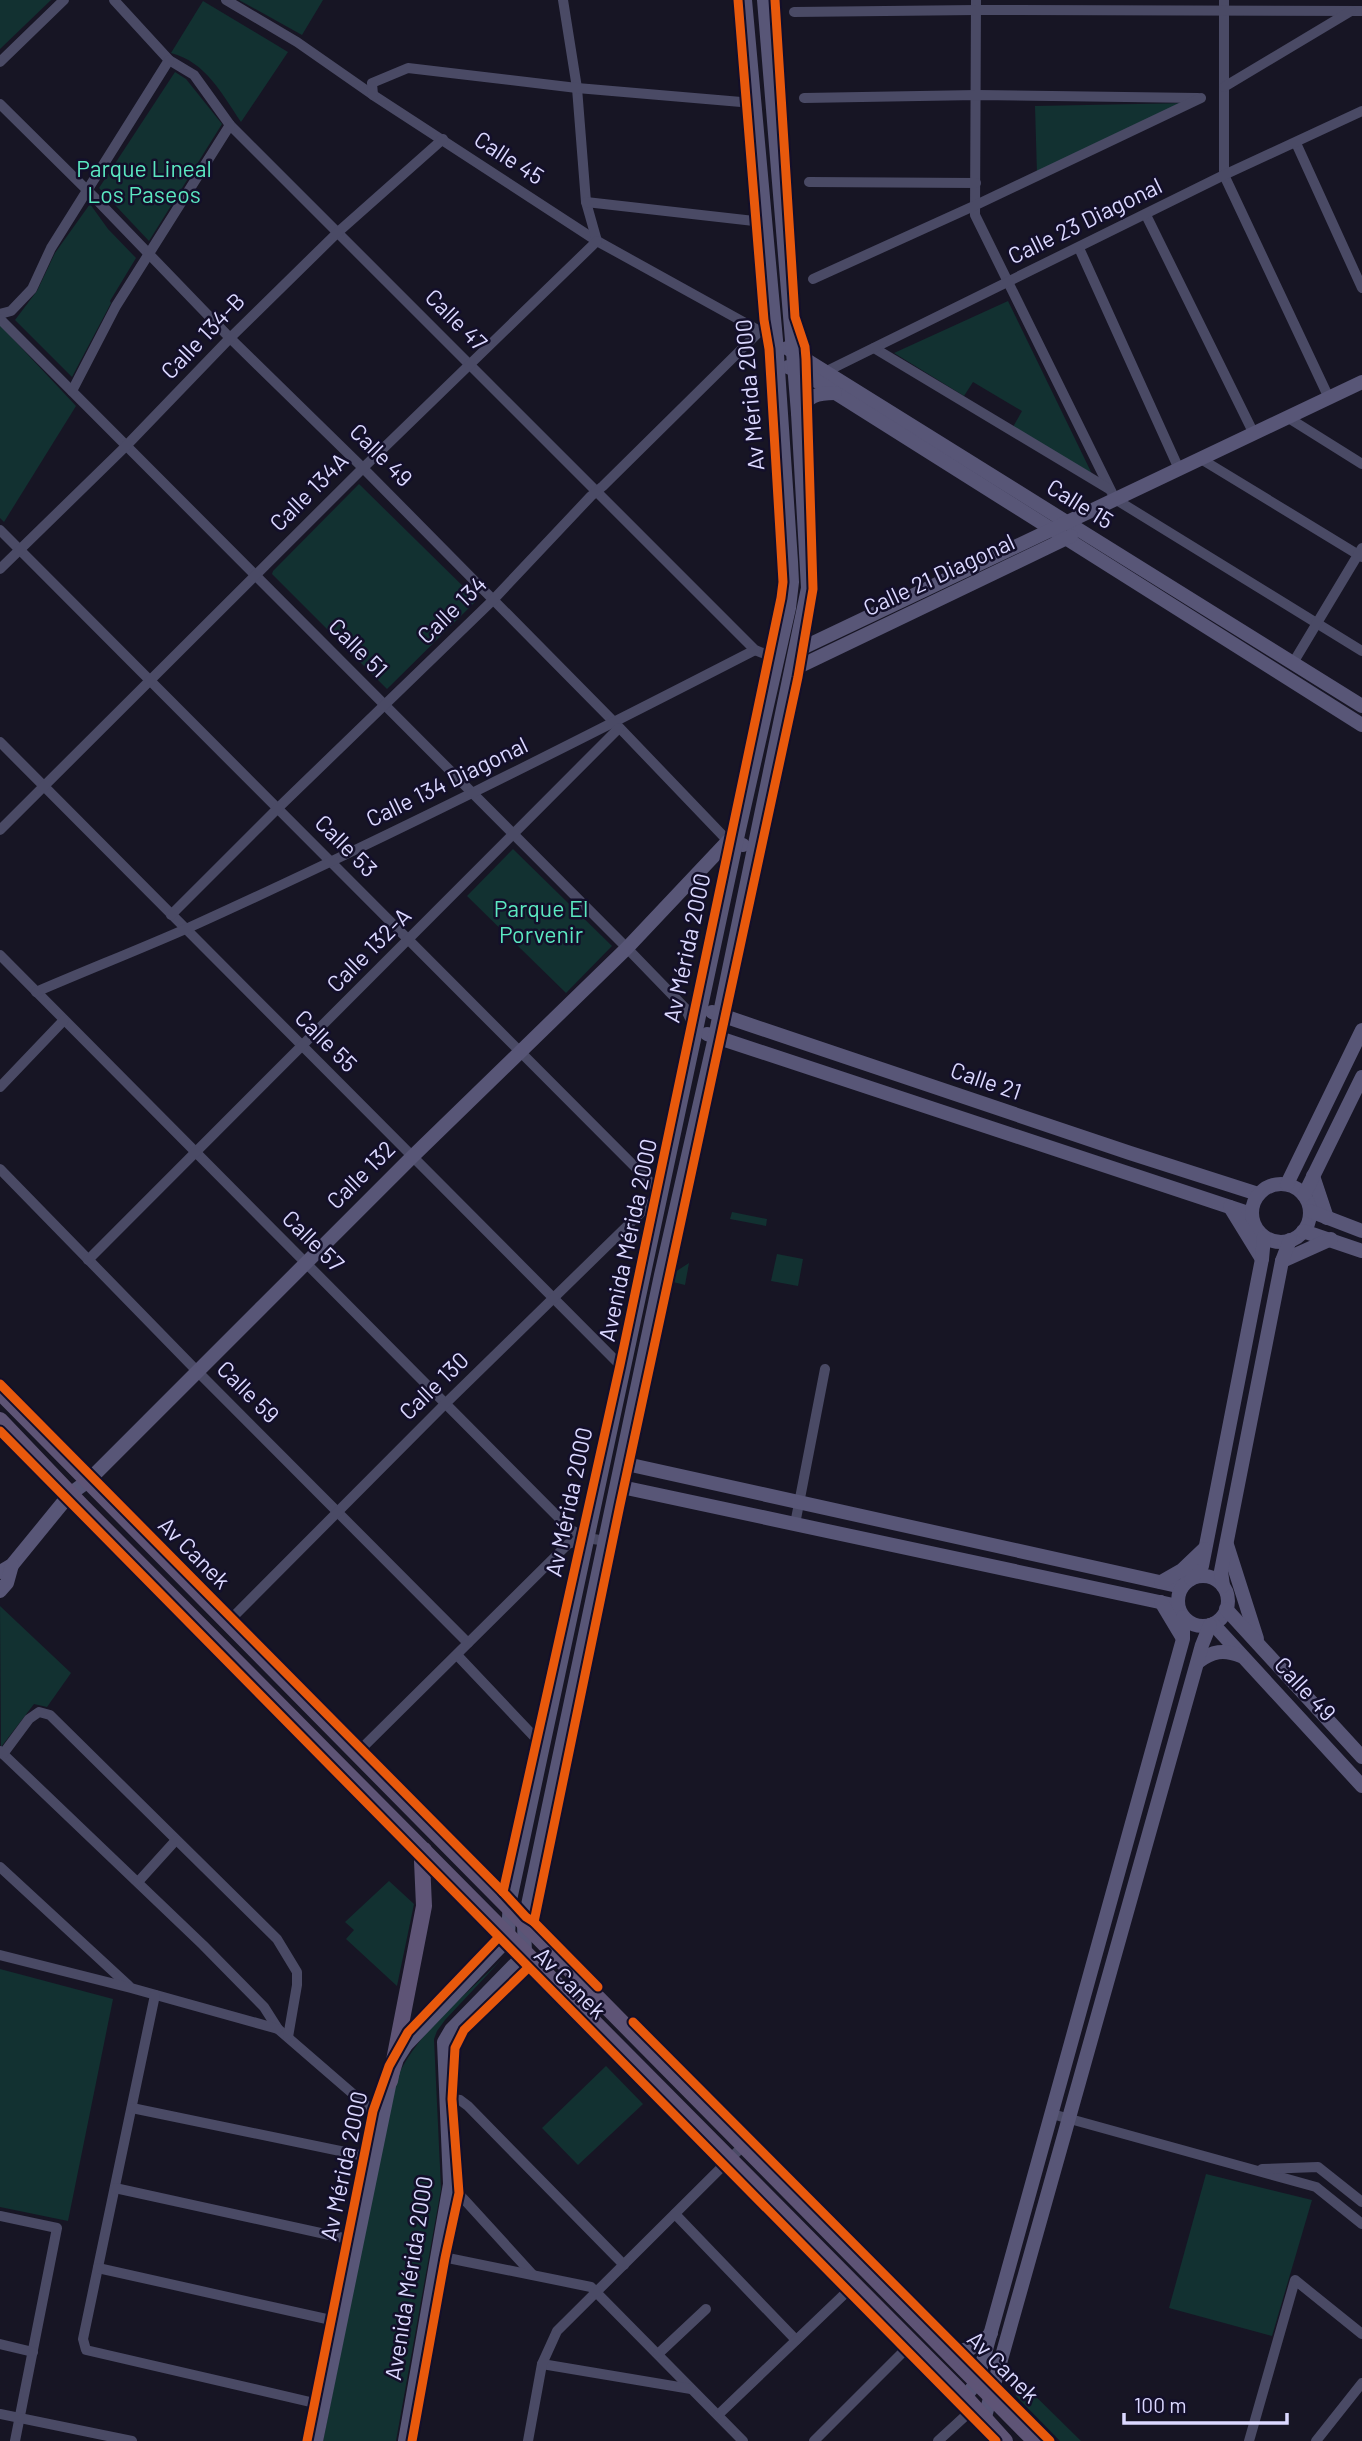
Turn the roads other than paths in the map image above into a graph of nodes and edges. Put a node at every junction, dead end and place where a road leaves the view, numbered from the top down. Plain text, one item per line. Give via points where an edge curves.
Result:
1 (64, 0) edge
2 (114, 0) edge
3 (226, 0) edge
4 (563, 0) edge
5 (745, 0) edge
6 (764, 0) edge
7 (1224, 0) edge
8 (976, 5) edge
9 (1356, 11) edge
10 (794, 12) dead end
11 (1224, 12) junction
12 (169, 60) junction
13 (0, 62) edge
14 (1224, 87) junction
15 (577, 88) junction
16 (373, 95) junction
17 (977, 95) junction
18 (804, 98) dead end
19 (753, 103) junction
20 (0, 104) edge
21 (1362, 111) edge
22 (230, 125) junction
23 (443, 139) junction
24 (1296, 143) junction
25 (1224, 175) junction
26 (808, 182) dead end
27 (976, 183) junction
28 (88, 192) junction
29 (586, 202) junction
30 (975, 205) junction
31 (1146, 215) junction
32 (763, 222) junction
33 (337, 233) junction
34 (597, 241) junction
35 (1079, 248) junction
36 (150, 254) junction
37 (813, 279) dead end
38 (1008, 282) junction
39 (1362, 288) edge
40 (0, 314) edge
41 (0, 320) edge
42 (758, 332) junction
43 (230, 338) junction
44 (776, 340) junction
45 (874, 348) junction
46 (793, 352) junction
47 (470, 363) junction
48 (777, 363) junction
49 (794, 370) junction
50 (827, 372) junction
51 (1362, 382) edge
52 (72, 391) junction
53 (835, 393) junction
54 (1329, 398) junction
55 (798, 413) junction
56 (1287, 417) junction
57 (1254, 433) junction
58 (126, 446) junction
59 (1201, 459) junction
60 (1362, 464) edge
61 (363, 468) junction
62 (1179, 469) junction
63 (597, 491) junction
64 (1113, 495) junction
65 (1096, 509) junction
66 (1065, 522) junction
67 (1050, 529) junction
68 (0, 530) edge
69 (1079, 530) junction
70 (1066, 540) junction
71 (19, 550) junction
72 (1361, 553) edge
73 (0, 569) edge
74 (255, 575) junction
75 (493, 600) junction
76 (1317, 622) junction
77 (755, 650) junction
78 (1362, 651) edge
79 (796, 652) junction
80 (778, 659) junction
81 (1293, 663) junction
82 (792, 670) junction
83 (150, 680) junction
84 (384, 704) junction
85 (1362, 706) edge
86 (1362, 724) edge
87 (617, 725) junction
88 (0, 742) edge
89 (44, 785) junction
90 (473, 793) junction
91 (278, 808) junction
92 (0, 830) edge
93 (514, 835) junction
94 (732, 842) junction
95 (754, 847) junction
96 (332, 861) junction
97 (171, 915) junction
98 (186, 929) junction
99 (410, 939) junction
100 (627, 948) junction
101 (0, 955) edge
102 (36, 992) junction
103 (685, 1008) junction
104 (701, 1009) junction
105 (719, 1014) junction
106 (64, 1020) junction
107 (1362, 1030) edge
108 (696, 1031) junction
109 (715, 1037) junction
110 (302, 1046) junction
111 (520, 1050) junction
112 (1362, 1077) edge
113 (0, 1087) edge
114 (992, 1107) junction
115 (986, 1126) junction
116 (196, 1152) junction
117 (412, 1157) junction
118 (1296, 1166) junction
119 (0, 1169) edge
120 (1313, 1177) junction
121 (1287, 1184) junction
122 (1241, 1189) junction
123 (661, 1193) junction
124 (1258, 1194) junction
125 (1304, 1195) junction
126 (678, 1196) junction
127 (1230, 1207) junction
128 (1310, 1211) junction
129 (1251, 1214) junction
130 (1327, 1218) junction
131 (1303, 1231) junction
132 (1362, 1231) edge
133 (1264, 1237) junction
134 (1331, 1239) junction
135 (1290, 1240) junction
136 (1362, 1251) edge
137 (88, 1259) junction
138 (1262, 1259) junction
139 (1282, 1261) junction
140 (305, 1262) junction
141 (554, 1299) junction
142 (624, 1368) junction
143 (825, 1369) dead end
144 (196, 1370) junction
145 (0, 1392) edge
146 (445, 1404) junction
147 (1233, 1408) junction
148 (1252, 1411) junction
149 (0, 1420) edge
150 (44, 1437) junction
151 (30, 1451) junction
152 (622, 1463) junction
153 (88, 1481) junction
154 (617, 1486) junction
155 (70, 1494) junction
156 (799, 1502) junction
157 (338, 1511) junction
158 (795, 1524) junction
159 (587, 1538) junction
160 (606, 1541) junction
161 (1227, 1543) junction
162 (1205, 1547) junction
163 (156, 1550) junction
164 (141, 1565) junction
165 (6, 1568) edge
166 (1161, 1582) junction
167 (1187, 1583) junction
168 (1223, 1586) junction
169 (0, 1591) edge
170 (1161, 1602) junction
171 (1226, 1609) junction
172 (1181, 1612) junction
173 (227, 1623) junction
174 (1212, 1625) junction
175 (1183, 1639) junction
176 (468, 1643) junction
177 (1258, 1644) junction
178 (457, 1655) junction
179 (1245, 1658) junction
180 (1198, 1662) junction
181 (543, 1746) junction
182 (2, 1752) edge
183 (356, 1754) junction
184 (1362, 1756) edge
185 (1362, 1786) edge
186 (176, 1840) junction
187 (424, 1850) junction
188 (1123, 1859) junction
189 (1141, 1864) junction
190 (0, 1867) edge
191 (138, 1882) junction
192 (509, 1909) junction
193 (524, 1924) junction
194 (508, 1937) junction
195 (525, 1954) junction
196 (0, 1955) edge
197 (131, 1988) junction
198 (155, 1995) junction
199 (278, 2029) junction
200 (288, 2037) junction
201 (390, 2081) junction
202 (446, 2098) junction
203 (132, 2108) junction
204 (1052, 2114) junction
205 (382, 2119) junction
206 (1070, 2119) junction
207 (743, 2146) junction
208 (374, 2158) junction
209 (730, 2160) junction
210 (1247, 2169) junction
211 (450, 2184) junction
212 (115, 2188) junction
213 (1362, 2202) edge
214 (675, 2214) junction
215 (0, 2216) edge
216 (1362, 2224) edge
217 (357, 2241) junction
218 (438, 2256) junction
219 (624, 2265) junction
220 (98, 2268) junction
221 (533, 2275) junction
222 (854, 2285) junction
223 (596, 2292) junction
224 (706, 2309) dead end
225 (340, 2322) junction
226 (991, 2332) junction
227 (1362, 2334) edge
228 (796, 2340) junction
229 (912, 2343) junction
230 (0, 2344) edge
231 (945, 2349) junction
232 (33, 2351) junction
233 (658, 2354) junction
234 (542, 2364) junction
235 (978, 2382) junction
236 (1362, 2383) edge
237 (692, 2389) junction
238 (992, 2396) junction
239 (323, 2405) junction
240 (974, 2408) junction
241 (0, 2414) edge
242 (718, 2416) junction
243 (20, 2418) junction
244 (15, 2441) edge
245 (132, 2441) edge
246 (316, 2441) edge
247 (405, 2441) edge
248 (531, 2441) edge
249 (743, 2441) edge
250 (814, 2441) edge
251 (938, 2441) edge
252 (1005, 2441) edge
253 (1035, 2441) edge
254 (1249, 2441) edge
255 (1316, 2441) edge

1 - 13 street
2 - 12 street, Calle 47
3 - 16 street, Calle 45
4 - 15 street
5 - 19 street, Avenida Mérida 2000
6 - 46 street, Avenida Mérida 2000
7 - 11 street
8 - 10 street
8 - 11 street
8 - 17 street
9 - 11 street
9 - 14 street
11 - 14 street
12 - 22 street, Calle 47 via 194,75
12 - 28 street
14 - 25 street
15 - 16 street via 408,68 372,83
15 - 19 street
15 - 29 street
16 - 23 street, Calle 45
17 - 18 street
17 - 27 street
17 - 30 street via 1201,98
19 - 32 street, Avenida Mérida 2000
20 - 28 street, Calle 49
21 - 24 street, Calle 23 Diagonal
22 - 33 street, Calle 47
22 - 36 street
23 - 33 street, Calle 134-B
23 - 34 street, Calle 45
24 - 25 street, Calle 23 Diagonal
24 - 39 street
25 - 31 street, Calle 23 Diagonal
25 - 54 street
26 - 27 street
27 - 30 street
28 - 36 street, Calle 49
28 - 40 street via 51,248 32,289 11,311
29 - 32 street
29 - 34 street
30 - 37 street
30 - 38 street via 975,215
31 - 35 street, Calle 23 Diagonal
31 - 57 street
32 - 44 street, Avenida Mérida 2000
33 - 43 street, Calle 134-B
33 - 47 street, Calle 47
34 - 42 street, Calle 45
34 - 47 street, Calle 134A
35 - 38 street, Calle 23 Diagonal
35 - 62 street
36 - 43 street, Calle 49
36 - 52 street via 116,306
38 - 45 street, Calle 23 Diagonal
38 - 64 street
41 - 52 street, Calle 51
42 - 44 street, Calle 45
42 - 63 street, Calle 134
43 - 58 street, Calle 134-B
43 - 61 street, Calle 49
44 - 46 street, Calle 15
44 - 48 street, Avenida Mérida 2000
45 - 50 street, Calle 23 Diagonal
45 - 64 street
46 - 49 street, Avenida Mérida 2000
46 - 50 street, Calle 15
47 - 61 street, Calle 134A
47 - 63 street, Calle 47
48 - 49 street, Calle 15
48 - 80 street, Avenida Mérida 2000 via 792,582
49 - 53 street, Calle 15
49 - 55 street, Avenida Mérida 2000
50 - 66 street, Calle 15
51 - 54 street, Calle 21 Diagonal
52 - 58 street, Calle 51
53 - 55 street via 808,398
53 - 67 street, Calle 15
54 - 56 street, Calle 21 Diagonal
55 - 79 street, Avenida Mérida 2000 via 808,588
56 - 57 street, Calle 21 Diagonal
56 - 60 street
57 - 59 street, Calle 21 Diagonal
58 - 71 street, Calle 134-B
58 - 74 street, Calle 51
59 - 62 street, Calle 21 Diagonal
59 - 72 street
61 - 74 street, Calle 134A
61 - 75 street, Calle 49
62 - 64 street, Calle 21 Diagonal
63 - 75 street, Calle 134
63 - 77 street, Calle 47
64 - 65 street, Calle 21 Diagonal
64 - 76 street
65 - 66 street, Calle 21 Diagonal
65 - 69 street, Calle 21 Diagonal
66 - 67 street, Calle 21 Diagonal
66 - 69 street, Calle 15
67 - 70 street, Calle 15
67 - 79 street, Calle 21 Diagonal
68 - 71 street, Calle 53
69 - 70 street, Calle 21 Diagonal
69 - 81 street, Calle 15
70 - 82 street, Calle 21 Diagonal
70 - 86 street, Calle 15
71 - 73 street, Calle 134-B
71 - 83 street, Calle 53
72 - 76 street
74 - 83 street, Calle 134A
74 - 84 street, Calle 51
75 - 84 street, Calle 134
75 - 87 street, Calle 49
76 - 78 street
76 - 81 street
77 - 80 street, Calle 47
77 - 87 street, Calle 134 Diagonal
79 - 82 street, Avenida Mérida 2000
80 - 94 street, Avenida Mérida 2000
81 - 85 street, Calle 15
82 - 95 street, Avenida Mérida 2000
83 - 89 street, Calle 134A
83 - 91 street, Calle 53
84 - 90 street, Calle 51
84 - 91 street, Calle 134
87 - 90 street, Calle 134 Diagonal
87 - 93 street, Calle 132-A
87 - 94 street, Calle 49
88 - 89 street, Calle 55
89 - 92 street, Calle 134A
89 - 97 street, Calle 55
90 - 93 street, Calle 51
90 - 96 street, Calle 134 Diagonal
91 - 96 street, Calle 53
91 - 97 street, Calle 134
93 - 99 street, Calle 132-A
93 - 100 street, Calle 51
94 - 95 street
94 - 100 street, Calle 132
94 - 104 street, Avenida Mérida 2000
95 - 105 street, Avenida Mérida 2000
96 - 98 street, Calle 134 Diagonal
96 - 99 street, Calle 53
97 - 98 street, Calle 55
98 - 102 street, Calle 134 Diagonal
98 - 110 street, Calle 55
99 - 110 street, Calle 132-A
99 - 111 street, Calle 53
100 - 103 street, Calle 51
100 - 111 street, Calle 132
101 - 102 street, Calle 57
102 - 106 street, Calle 57
103 - 104 street
103 - 108 street, Calle 51
104 - 105 street, Calle 21
104 - 108 street, Avenida Mérida 2000
105 - 109 street, Avenida Mérida 2000
105 - 114 street, Calle 21
106 - 113 street
106 - 116 street, Calle 57
107 - 118 street
108 - 109 street, Calle 21
108 - 123 street, Avenida Mérida 2000
109 - 115 street, Calle 21
109 - 126 street, Avenida Mérida 2000
110 - 116 street, Calle 132-A
110 - 117 street, Calle 55
111 - 117 street, Calle 132
111 - 123 street, Calle 53
112 - 120 street
114 - 115 street
114 - 122 street, Calle 21
115 - 127 street, Calle 21
116 - 137 street, Calle 132-A
116 - 140 street, Calle 57
117 - 140 street, Calle 132
117 - 141 street, Calle 55
118 - 121 street
118 - 122 street
119 - 137 street, Calle 59
120 - 125 street
120 - 130 street
121 - 124 street via 1268,1186
121 - 125 street
122 - 124 street, Calle 21
123 - 126 street
123 - 141 street, Calle 130
123 - 142 street, Avenida Mérida 2000
124 - 129 street
125 - 128 street
126 - 152 street, Avenida Mérida 2000
127 - 129 street, Calle 21
127 - 138 street
128 - 130 street
128 - 131 street
129 - 133 street
130 - 132 street
131 - 134 street
131 - 135 street
133 - 135 street
133 - 138 street
134 - 136 street
134 - 139 street
135 - 139 street
137 - 144 street, Calle 59
138 - 147 street
139 - 148 street
140 - 144 street, Calle 132
140 - 146 street, Calle 57
141 - 142 street, Calle 55
141 - 146 street, Calle 130
142 - 159 street, Avenida Mérida 2000
143 - 156 street
144 - 153 street, Calle 132
144 - 157 street, Calle 59
145 - 150 main road
146 - 157 street, Calle 130
146 - 159 street, Calle 57 via 571,1530
147 - 148 street
147 - 162 street
148 - 161 street
149 - 151 main road
150 - 151 street
150 - 153 main road
151 - 155 main road
152 - 154 street, Avenida Mérida 2000
152 - 156 street
153 - 155 street, Calle 132
153 - 163 main road
154 - 158 street
154 - 160 street, Avenida Mérida 2000
155 - 164 main road
155 - 165 street, Calle 132
156 - 158 street
156 - 166 street
157 - 173 street, Calle 130
157 - 176 street, Calle 59
158 - 170 street
159 - 160 street, Calle 57
159 - 176 street via 568,1544
159 - 181 street, Avenida Mérida 2000
160 - 193 street, Avenida Mérida 2000
161 - 168 street
161 - 177 street
162 - 166 street via 1182,1570
162 - 167 street via 1202,1566
163 - 164 street
163 - 173 main road
164 - 187 main road
165 - 169 street, Calle 132 via 7,1583
166 - 167 street
167 - 168 street via 1197,1577 1211,1578
167 - 172 street via 1178,1600
168 - 171 street
170 - 172 street
170 - 175 street
171 - 174 street
171 - 177 street, Calle 49
172 - 174 street via 1195,1625
172 - 175 street
173 - 183 main road
174 - 179 street, Calle 49
174 - 180 street
175 - 188 street
176 - 178 street
177 - 184 street, Calle 49
178 - 181 street
178 - 183 street
179 - 180 street via 1224,1651
179 - 185 street, Calle 49
180 - 189 street
181 - 192 street, Avenida Mérida 2000
182 - 186 street via 39,1712 50,1715
182 - 191 street
183 - 192 main road
186 - 191 street
186 - 200 street via 277,1939 297,1972
187 - 194 main road
187 - 201 main road via 424,1906
188 - 189 street
188 - 204 street
189 - 206 street
190 - 197 street
191 - 199 street via 264,2007
192 - 193 main road
192 - 194 street, Avenida Mérida 2000
193 - 195 street, Avenida Mérida 2000
193 - 207 main road
194 - 195 main road
194 - 201 street via 406,2045
195 - 202 street, Avenida Mérida 2000 via 451,2029 444,2042
195 - 209 main road
196 - 197 street
197 - 198 street
198 - 199 street
198 - 203 street
199 - 200 street
200 - 205 street
201 - 205 street
202 - 211 street, Avenida Mérida 2000
202 - 219 street via 468,2106
203 - 208 street
203 - 212 street
204 - 206 street
204 - 226 street
205 - 208 street
206 - 210 street
206 - 238 street
207 - 209 street
207 - 231 main road
208 - 217 street
209 - 214 street
209 - 222 main road
210 - 213 street via 1318,2167
210 - 216 street via 1316,2187
211 - 218 street, Avenida Mérida 2000
211 - 221 street
212 - 217 street
212 - 220 street
214 - 219 street
214 - 228 street
215 - 232 street via 57,2228
217 - 225 street
218 - 221 street
218 - 247 street, Avenida Mérida 2000
219 - 223 street
220 - 225 street
220 - 239 street via 83,2339 86,2350
221 - 223 street via 591,2287
222 - 228 street
222 - 229 main road
223 - 233 street
223 - 234 street via 557,2331
224 - 233 street
225 - 239 street
226 - 231 street via 971,2349
226 - 235 street
227 - 254 street via 1295,2280
228 - 242 street
229 - 240 main road
229 - 250 street
230 - 232 street
231 - 235 main road
232 - 243 street
233 - 237 street
234 - 237 street
234 - 248 street
235 - 238 main road
235 - 240 street
236 - 255 street
237 - 242 street
238 - 240 street
238 - 253 main road
239 - 246 street
240 - 251 street
240 - 252 main road
241 - 243 street
242 - 249 street
243 - 244 street
243 - 245 street

